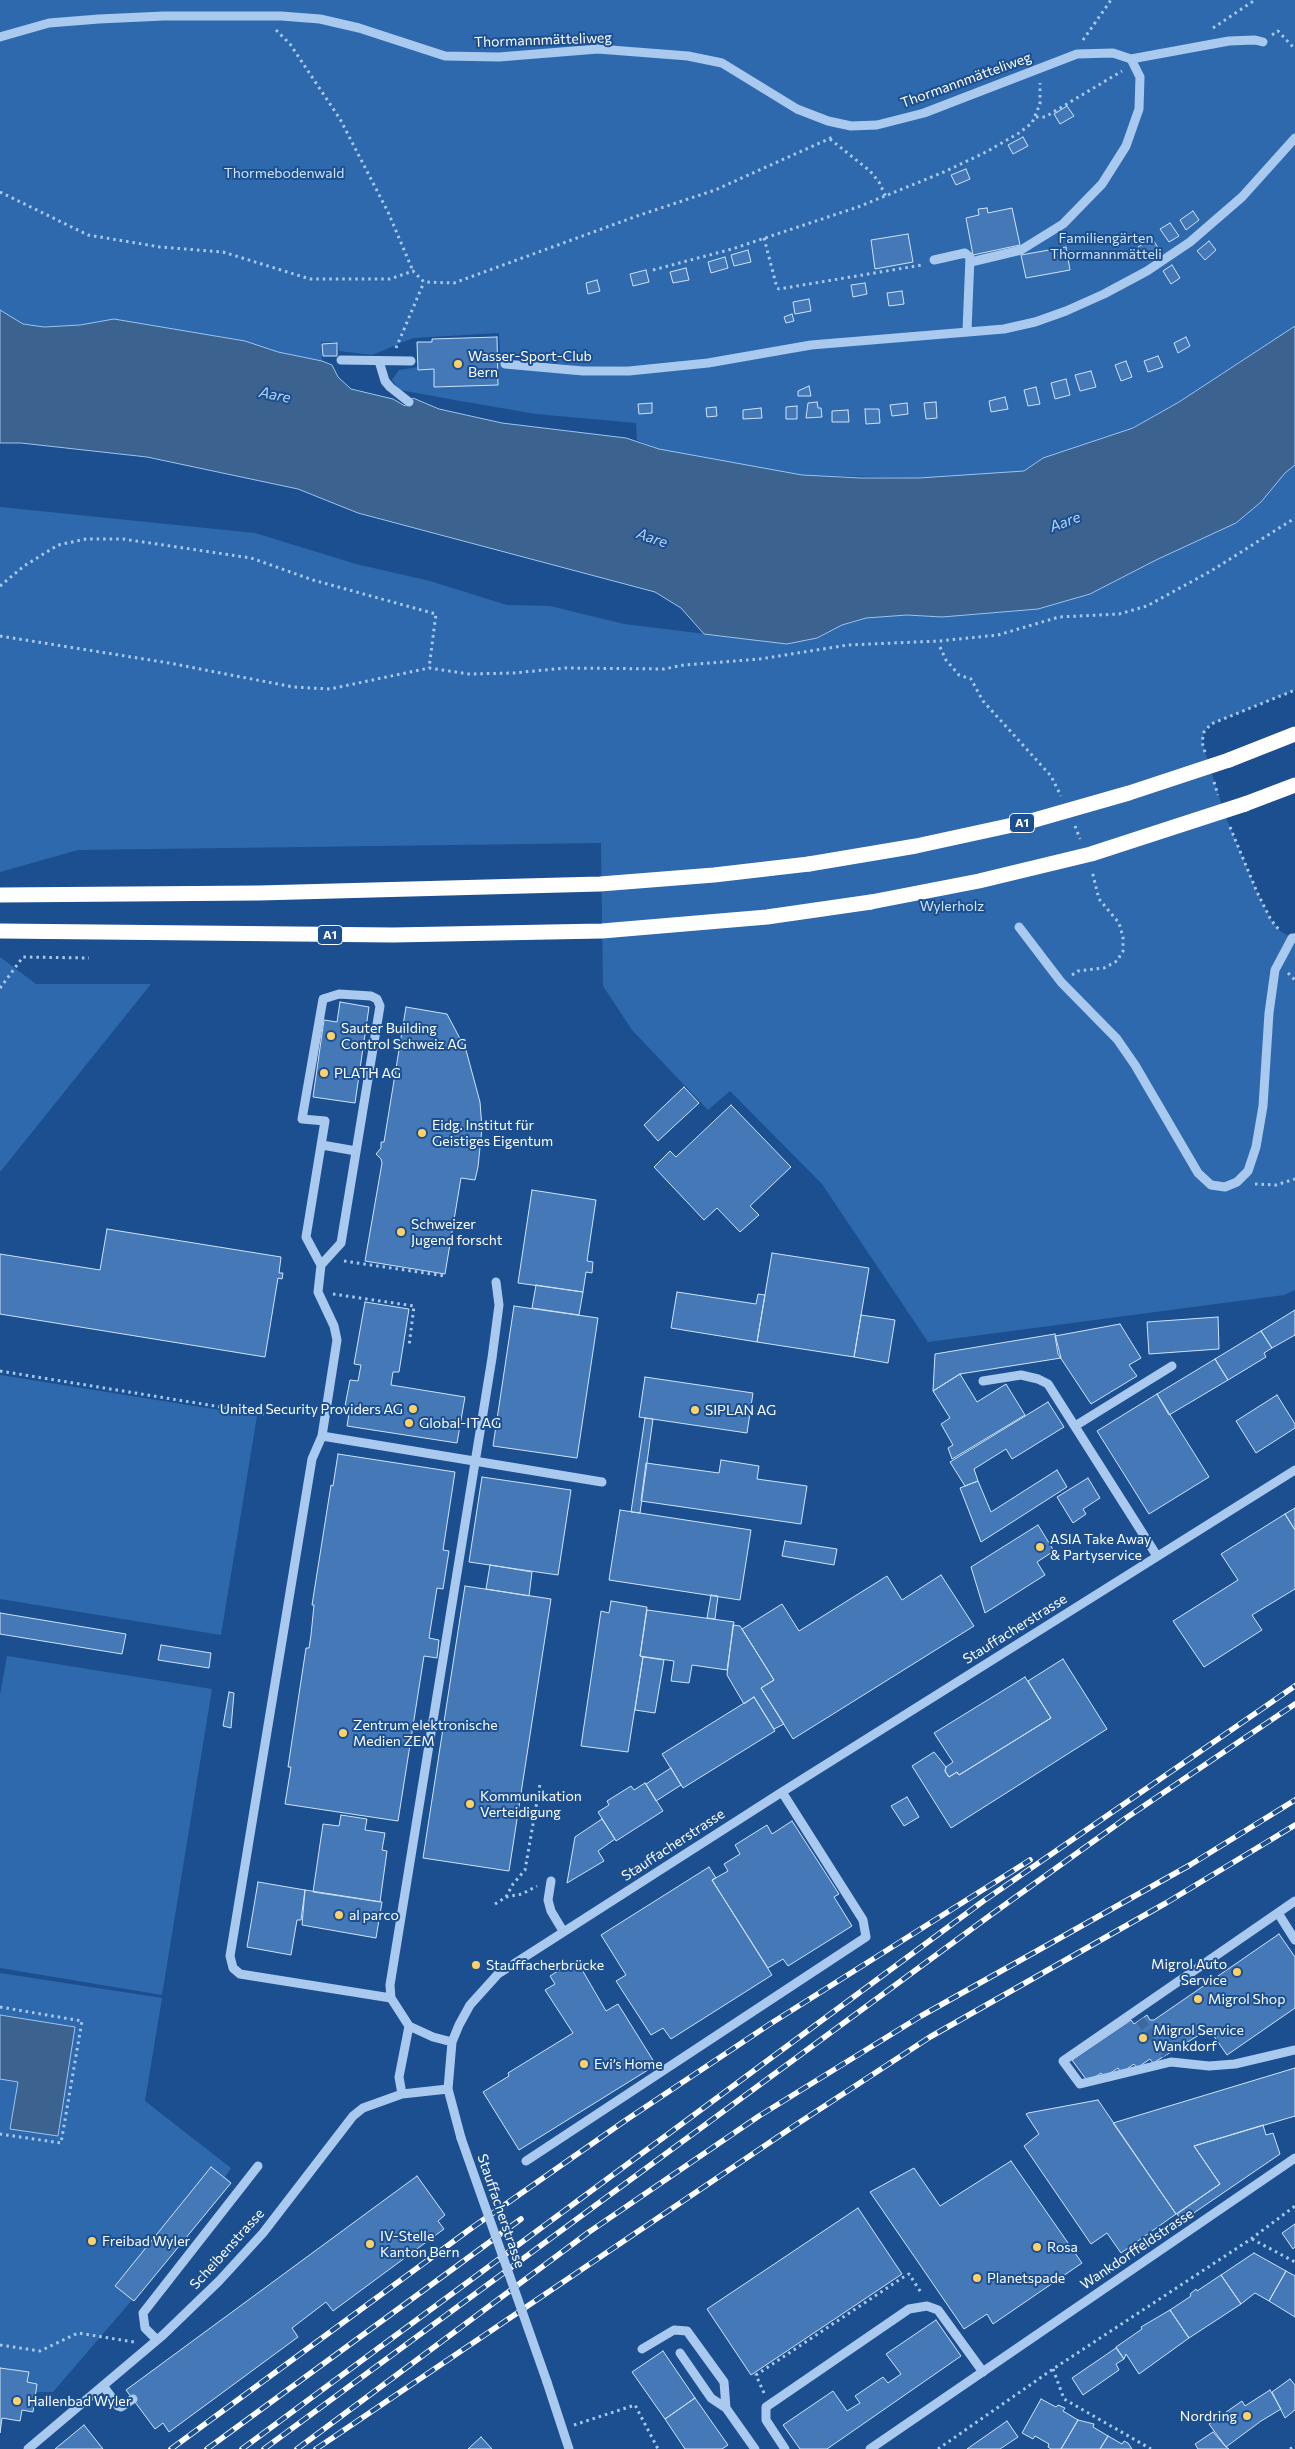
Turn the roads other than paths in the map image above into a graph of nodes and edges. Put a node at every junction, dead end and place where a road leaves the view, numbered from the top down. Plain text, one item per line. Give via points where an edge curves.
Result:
1 (0, 37) edge
2 (1263, 42) road end
3 (1133, 62) junction
4 (1295, 138) edge
5 (934, 260) road end
6 (971, 262) junction
7 (967, 331) junction
8 (340, 360) dead end
9 (379, 361) junction
10 (411, 362) dead end
11 (505, 364) dead end
12 (409, 402) dead end
13 (1295, 734) edge
14 (1295, 785) edge
15 (0, 895) edge
16 (1019, 927) dead end
17 (0, 931) edge
18 (1295, 938) edge
19 (322, 1146) junction
20 (356, 1151) junction
21 (324, 1262) junction
22 (496, 1282) dead end
23 (1172, 1366) dead end
24 (983, 1381) dead end
25 (1075, 1426) junction
26 (322, 1436) junction
27 (475, 1461) junction
28 (1295, 1470) edge
29 (602, 1482) dead end
30 (1157, 1556) junction
31 (782, 1792) junction
32 (551, 1881) dead end
33 (1295, 1901) edge
34 (1278, 1913) junction
35 (563, 1931) junction
36 (1295, 1940) edge
37 (391, 1998) junction
38 (1135, 2011) junction
39 (1140, 2020) tunnel mouth
40 (408, 2026) junction
41 (452, 2042) junction
42 (1295, 2050) edge
43 (1166, 2055) tunnel mouth
44 (1178, 2062) junction
45 (448, 2089) junction
46 (402, 2094) junction
47 (1295, 2158) edge
48 (526, 2161) dead end
49 (258, 2166) dead end
50 (158, 2340) junction
51 (642, 2349) dead end
52 (680, 2353) dead end
53 (983, 2372) junction
54 (104, 2387) junction
55 (133, 2399) dead end
56 (726, 2408) junction
57 (28, 2449) edge
58 (569, 2449) edge
59 (755, 2449) edge
60 (785, 2449) edge
61 (870, 2449) edge

1 - 3 street, Thormannmätteliweg via 58,22 164,16 272,16 320,19 351,26 445,56 500,57 598,50 688,56 722,63 797,109 851,126 877,125 924,113 1077,54 1114,53
2 - 3 street via 1229,41
3 - 6 street via 1141,85 1139,109 1126,146 1102,184 1063,224 1021,250
4 - 7 street via 1215,223 1147,271 1066,312 1004,329
5 - 6 street via 967,253
6 - 7 street
7 - 11 street via 811,345 629,371 582,371
8 - 9 street
9 - 10 street
9 - 12 street via 390,388
13 - 15 highway, A1, bridge via 1229,760 1080,807 916,846 762,870 600,884 260,893
14 - 17 highway, A1, bridge via 1091,854 924,893 767,917 602,931 393,935
16 - 18 street via 1061,982 1117,1039 1198,1173 1211,1185 1225,1187 1237,1182 1248,1171 1256,1147 1263,1106 1275,970 1292,938
19 - 20 street
19 - 20 street via 325,1122 302,1119 322,999 338,994 371,996 380,1006
19 - 21 street via 306,1237
20 - 21 street via 341,1244
21 - 26 street via 318,1292 337,1340
22 - 27 street via 499,1305
23 - 25 street
24 - 25 street via 1021,1376 1038,1378 1051,1388
25 - 30 street
26 - 27 street
26 - 37 street via 312,1458 230,1956 233,1968 240,1974
27 - 29 street
27 - 37 street via 390,1977
28 - 30 street, Stauffacherstrasse
30 - 31 street, Stauffacherstrasse
31 - 35 street, Stauffacherstrasse
31 - 48 street via 863,1920 866,1937
32 - 35 street via 548,1900
33 - 34 street
34 - 36 street
34 - 38 street
35 - 41 street, Stauffacherstrasse via 488,1983 466,2012
37 - 40 street
38 - 39 street
38 - 44 street via 1063,2061 1080,2084
40 - 41 street
40 - 46 street via 399,2077
41 - 45 street, Stauffacherstrasse
42 - 44 street via 1235,2064 1209,2066
43 - 44 street
45 - 46 street, Scheibenstrasse
45 - 58 street, Stauffacherstrasse, bridge via 461,2138
46 - 50 street, Scheibenstrasse via 371,2103 353,2116 263,2233
47 - 53 street, Wankdorffeldstrasse
49 - 50 street via 143,2313 145,2328
50 - 54 street, Scheibenstrasse
51 - 56 street via 674,2330 687,2331 724,2382
52 - 56 street via 711,2398
53 - 60 street via 943,2315 930,2307 920,2306 904,2312 769,2405 765,2411 766,2420
53 - 61 street, Wankdorffeldstrasse
54 - 55 street via 118,2406
54 - 57 street, Scheibenstrasse
56 - 59 street

